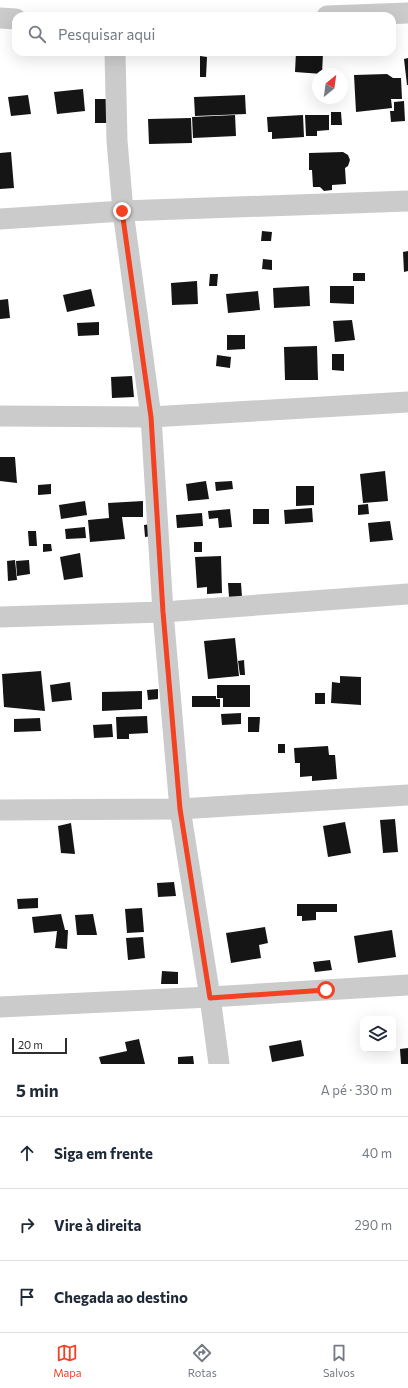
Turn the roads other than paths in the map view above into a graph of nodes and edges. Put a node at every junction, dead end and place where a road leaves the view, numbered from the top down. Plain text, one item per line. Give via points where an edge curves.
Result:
1 (396, 13) edge
2 (408, 13) edge
3 (0, 18) edge
4 (12, 19) edge
5 (115, 56) edge
6 (408, 201) edge
7 (122, 211) junction
8 (0, 219) edge
9 (408, 402) edge
10 (0, 416) edge
11 (151, 417) junction
12 (408, 594) edge
13 (163, 612) junction
14 (0, 618) edge
15 (408, 795) edge
16 (180, 809) junction
17 (0, 810) edge
18 (408, 985) edge
19 (210, 998) junction
20 (0, 1006) edge
21 (219, 1064) edge

1 - 2 street
3 - 4 street
5 - 7 street
6 - 7 street
7 - 8 street
7 - 11 street
9 - 11 street
10 - 11 street
11 - 13 street
12 - 13 street
13 - 14 street
13 - 16 street
15 - 16 street
16 - 17 street
16 - 19 street
18 - 19 street
19 - 20 street
19 - 21 street

